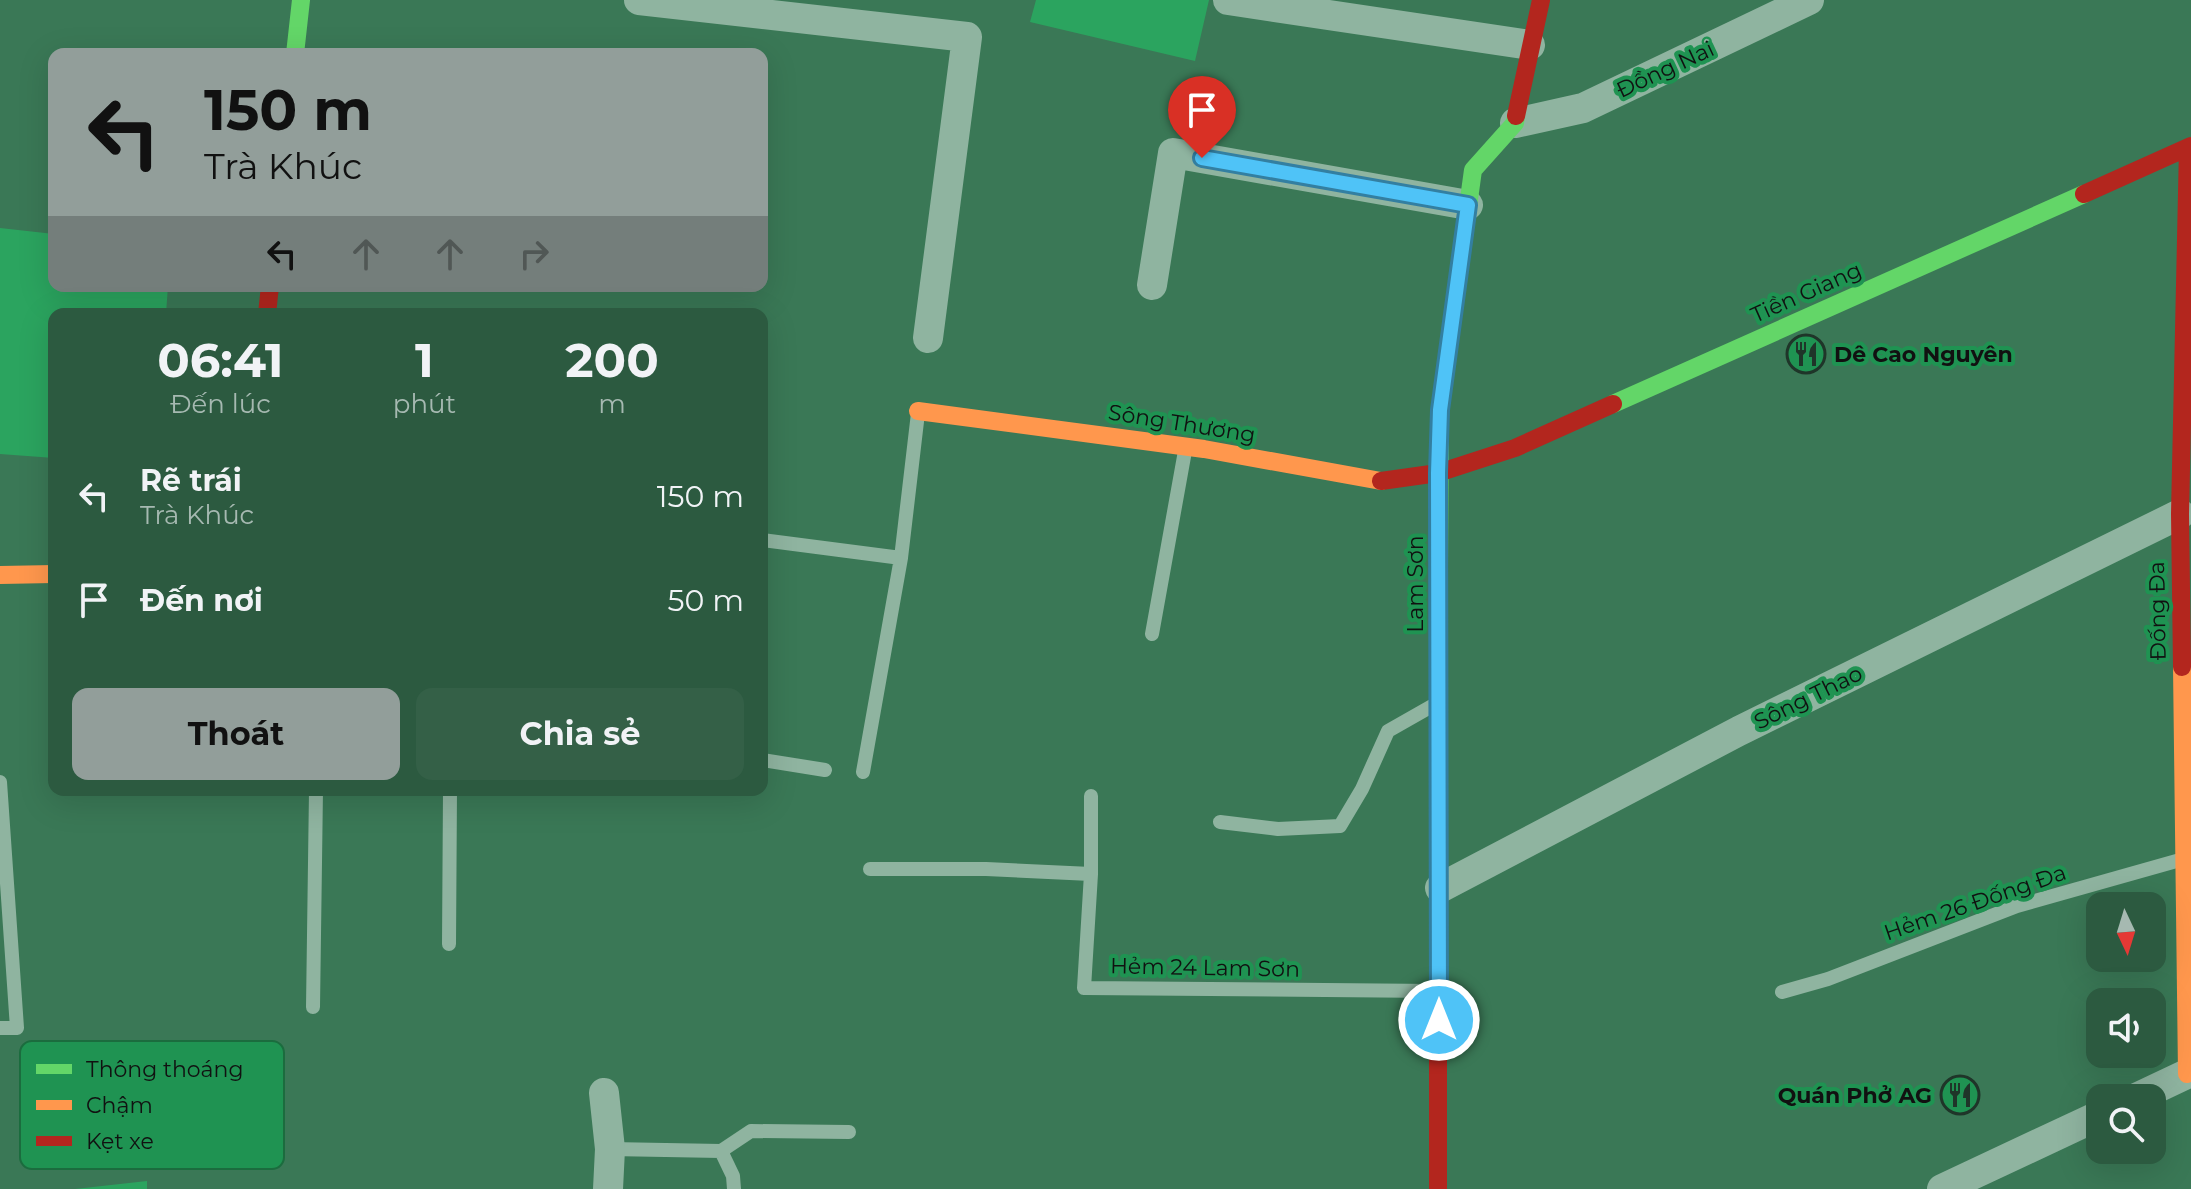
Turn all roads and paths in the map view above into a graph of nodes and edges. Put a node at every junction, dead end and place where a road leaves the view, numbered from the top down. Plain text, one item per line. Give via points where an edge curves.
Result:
1 (301, 0) edge
2 (639, 0) edge
3 (1228, 0) edge
4 (1541, 0) edge
5 (1809, 0) edge
6 (1530, 45) junction
7 (296, 48) edge
8 (1515, 123) junction
9 (2189, 147) edge
10 (1468, 205) junction
11 (1152, 285) dead end
12 (928, 338) dead end
13 (918, 411) joint
14 (1186, 447) junction
15 (1438, 473) junction
16 (2180, 514) junction
17 (768, 541) edge
18 (901, 558) junction
19 (48, 574) edge
20 (0, 575) edge
21 (1152, 634) dead end
22 (1439, 702) junction
23 (768, 761) edge
24 (825, 770) dead end
25 (863, 772) dead end
26 (0, 782) edge
27 (316, 796) edge
28 (450, 796) edge
29 (1091, 796) dead end
30 (1220, 822) dead end
31 (2184, 858) junction
32 (870, 869) dead end
33 (1091, 874) junction
34 (1440, 888) junction
35 (449, 944) dead end
36 (1439, 991) junction
37 (1782, 992) dead end
38 (313, 1007) dead end
39 (0, 1028) edge
40 (2189, 1073) edge
41 (2166, 1084) edge
42 (604, 1093) dead end
43 (2086, 1122) edge
44 (849, 1132) dead end
45 (610, 1149) junction
46 (721, 1151) junction
47 (608, 1189) edge
48 (734, 1189) edge
49 (1438, 1189) edge
50 (1942, 1189) edge

1 - 7 street
2 - 12 street via 967,37
3 - 6 street
4 - 6 street
5 - 8 street, Đồng Nai via 1583,108
6 - 8 street
8 - 10 street, Lam Sơn via 1473,170
9 - 15 street, Tiền Giang via 1515,448
9 - 16 street, Đống Đa
10 - 11 street via 1173,153
10 - 15 street, Lam Sơn via 1440,410
13 - 14 street, Sông Thương
13 - 18 lane
14 - 15 street, Sông Thương via 1379,481
14 - 21 lane
15 - 22 street, Lam Sơn
16 - 31 street, Đống Đa
16 - 34 street, Sông Thao via 1739,731
17 - 18 lane
18 - 25 lane
19 - 20 street
22 - 30 lane via 1388,731 1340,826 1278,829
22 - 34 street, Lam Sơn
23 - 24 lane
26 - 39 lane via 17,1028
27 - 38 lane
28 - 35 lane
29 - 33 lane, Hẻm 24 Lam Sơn
31 - 37 lane, Hẻm 26 Đống Đa via 2017,906
31 - 40 street, Đống Đa
32 - 33 lane
33 - 36 lane, Hẻm 24 Lam Sơn via 1084,988
34 - 36 street, Lam Sơn
36 - 49 street, Lam Sơn
40 - 41 street
42 - 45 street
43 - 50 street
44 - 46 lane via 751,1131
45 - 46 lane
45 - 47 street
46 - 48 lane

